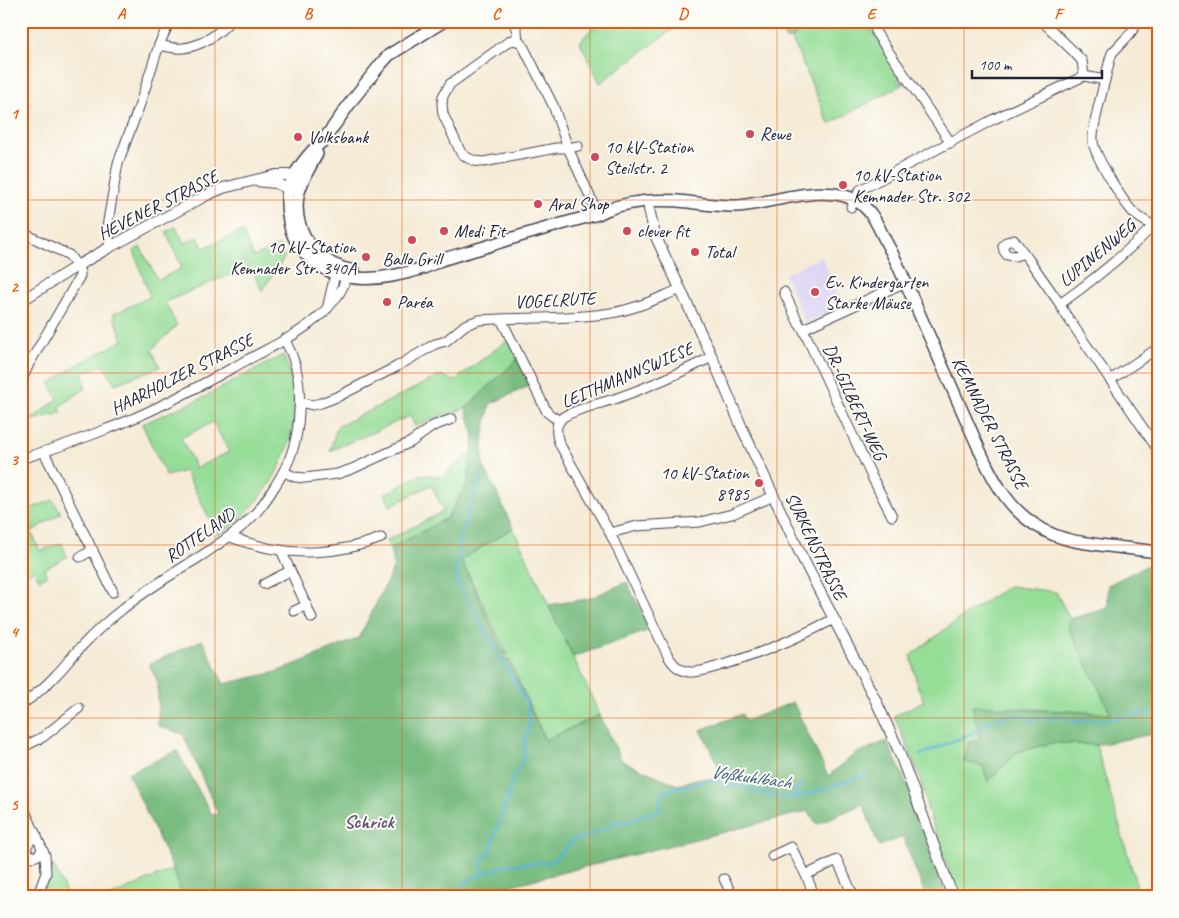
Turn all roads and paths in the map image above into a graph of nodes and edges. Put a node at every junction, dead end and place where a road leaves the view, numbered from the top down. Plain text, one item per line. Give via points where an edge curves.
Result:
1 (170, 21) edge
2 (230, 21) edge
3 (444, 21) edge
4 (513, 21) edge
5 (879, 21) edge
6 (1042, 21) edge
7 (1139, 21) edge
8 (518, 41) junction
9 (159, 45) junction
10 (1084, 76) junction
11 (1105, 80) junction
12 (323, 141) junction
13 (950, 143) junction
14 (578, 146) dead end
15 (568, 148) junction
16 (294, 176) junction
17 (256, 181) junction
18 (301, 186) junction
19 (288, 189) junction
20 (853, 203) junction
21 (648, 206) junction
22 (598, 214) junction
23 (1156, 225) edge
24 (21, 232) edge
25 (110, 247) junction
26 (308, 250) junction
27 (1024, 253) dead end
28 (77, 266) junction
29 (342, 274) junction
30 (906, 282) junction
31 (681, 289) junction
32 (784, 292) dead end
33 (21, 301) edge
34 (1060, 304) junction
35 (501, 319) junction
36 (803, 329) junction
37 (284, 339) junction
38 (1158, 348) edge
39 (712, 357) junction
40 (1110, 380) junction
41 (21, 382) edge
42 (300, 402) junction
43 (452, 419) dead end
44 (560, 421) junction
45 (1158, 450) edge
46 (44, 452) junction
47 (21, 459) edge
48 (284, 472) junction
49 (774, 496) junction
50 (892, 516) dead end
51 (610, 532) junction
52 (230, 537) junction
53 (381, 538) dead end
54 (93, 550) junction
55 (281, 550) junction
56 (1158, 552) edge
57 (80, 557) dead end
58 (290, 571) junction
59 (264, 584) dead end
60 (113, 592) dead end
61 (306, 605) junction
62 (294, 611) dead end
63 (312, 618) dead end
64 (834, 619) junction
65 (21, 704) edge
66 (79, 708) dead end
67 (21, 748) edge
68 (21, 802) edge
69 (36, 836) junction
70 (42, 849) junction
71 (772, 856) dead end
72 (806, 875) junction
73 (724, 879) dead end
74 (38, 897) edge
75 (733, 897) edge
76 (815, 897) edge
77 (854, 897) edge
78 (953, 897) edge

1 - 9 street
2 - 9 street via 196,45 182,49
3 - 12 main road, KEMNADER STRASSE via 389,55
4 - 8 street
5 - 13 street via 875,26 876,33
6 - 10 street via 1082,61
7 - 11 street via 1112,53
8 - 15 street via 552,105
8 - 15 street via 511,40 450,84 442,104 454,139 461,153 475,162
9 - 25 street via 118,164 107,227
10 - 11 street
10 - 13 street
11 - 23 street via 1094,126 1095,148 1134,214
12 - 16 main road, KEMNADER STRASSE
12 - 18 main road, KEMNADER STRASSE
13 - 20 street via 860,190
14 - 15 street
15 - 22 street
16 - 17 street, HEVENER STRASSE via 280,175
16 - 18 street
16 - 19 main road, KEMNADER STRASSE
17 - 19 street, HEVENER STRASSE
17 - 25 street, HEVENER STRASSE via 204,196
18 - 19 street, HEVENER STRASSE
18 - 26 main road, KEMNADER STRASSE via 298,216
19 - 26 main road, KEMNADER STRASSE via 290,228 296,240
20 - 21 main road, KEMNADER STRASSE via 837,194 820,192 753,208 674,201
20 - 30 main road, KEMNADER STRASSE via 868,210 878,224
21 - 22 main road, KEMNADER STRASSE via 618,206
21 - 31 street, SURKENSTRASSE via 655,235
22 - 29 main road, KEMNADER STRASSE via 440,261
23 - 34 street, LUPINENWEG via 1115,262
24 - 28 street via 69,255
25 - 28 street, HEVENER STRASSE
26 - 29 main road, KEMNADER STRASSE
27 - 34 street, LUPINENWEG
28 - 33 street, HEVENER STRASSE
28 - 41 street via 80,276
29 - 37 street, HAARHOLZER STRASSE via 327,309
30 - 36 street, DR.-GILBERT-WEG
30 - 56 main road, KEMNADER STRASSE via 986,463 1014,507 1042,529 1061,538
31 - 35 street, VOGELRUTE via 611,313
31 - 39 street, SURKENSTRASSE
32 - 36 street, DR.-GILBERT-WEG
34 - 40 street, LUPINENWEG
35 - 42 street, VOGELRUTE via 465,325 446,341 339,396 312,405
35 - 44 street via 547,412
36 - 50 street, DR.-GILBERT-WEG via 876,491
37 - 42 street, ROTTELAND via 295,363
37 - 46 street, HAARHOLZER STRASSE via 158,408
38 - 40 street
39 - 44 street, LEITHMANNSWIESE via 642,389 568,414
39 - 49 street, SURKENSTRASSE
40 - 45 street, LUPINENWEG
42 - 48 street, ROTTELAND via 296,438
43 - 48 street via 433,426 411,442 344,472 305,478
44 - 51 street, LEITHMANNSWIESE via 556,428 559,443
46 - 47 street, HAARHOLZER STRASSE
46 - 54 street
48 - 52 street, ROTTELAND via 263,505
49 - 51 street via 732,514 700,522 637,526
49 - 64 street, SURKENSTRASSE
51 - 64 street, LEITHMANNSWIESE via 668,656 680,670 701,671 740,660
52 - 55 street
52 - 65 street, ROTTELAND via 121,610 34,696
53 - 55 street via 323,552
54 - 57 street
54 - 60 street
55 - 58 street
58 - 59 street
58 - 61 street
61 - 62 street
61 - 63 street
64 - 78 street, SURKENSTRASSE via 898,750
66 - 67 street via 43,737
68 - 69 street
69 - 70 street
69 - 70 street via 27,845 26,852 33,857
70 - 74 street via 46,873
71 - 72 street via 791,847
72 - 76 street
72 - 77 street via 836,860
73 - 75 street

